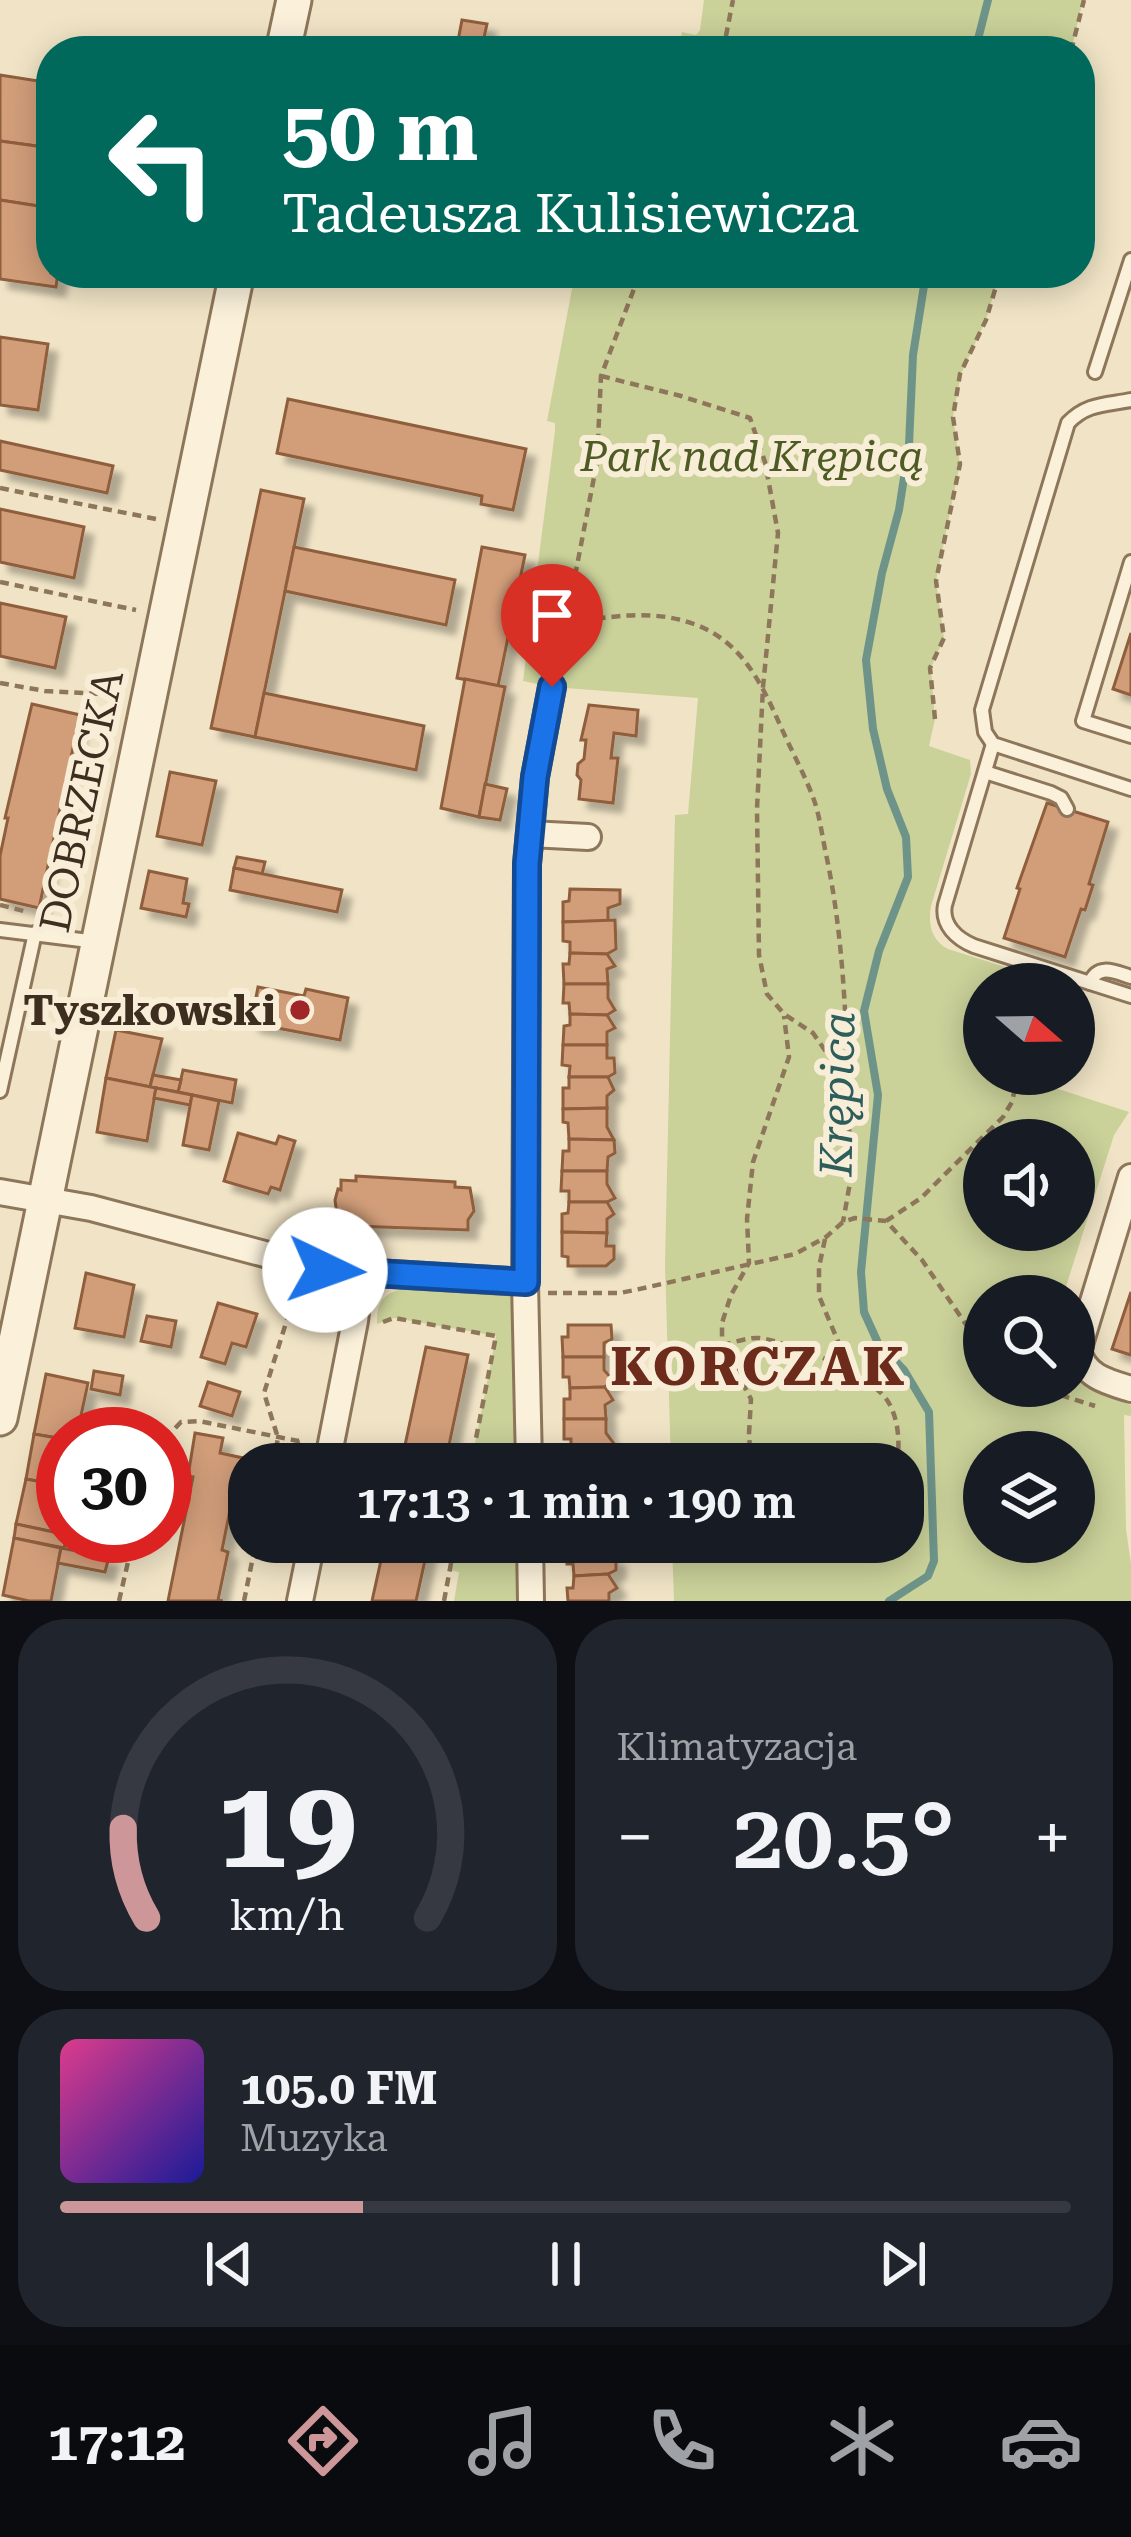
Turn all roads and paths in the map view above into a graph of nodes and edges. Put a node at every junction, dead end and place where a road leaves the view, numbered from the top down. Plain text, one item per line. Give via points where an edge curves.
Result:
1 (294, 0) edge
2 (733, 0) edge
3 (1084, 0) edge
4 (287, 36) edge
5 (726, 36) edge
6 (1075, 36) edge
7 (1131, 260) edge
8 (234, 288) edge
9 (634, 288) edge
10 (996, 288) edge
11 (1095, 372) dead end
12 (601, 376) junction
13 (1131, 400) edge
14 (0, 488) edge
15 (185, 525) junction
16 (1131, 562) edge
17 (0, 582) edge
18 (166, 616) junction
19 (567, 624) junction
20 (0, 683) edge
21 (763, 686) junction
22 (552, 687) joint
23 (149, 697) junction
24 (935, 719) dead end
25 (1131, 736) edge
26 (993, 744) junction
27 (985, 772) junction
28 (1131, 789) edge
29 (1067, 809) dead end
30 (530, 834) junction
31 (588, 837) dead end
32 (0, 930) edge
33 (35, 933) junction
34 (98, 942) junction
35 (1027, 963) edge
36 (1095, 973) edge
37 (1131, 977) edge
38 (1095, 985) edge
39 (1131, 996) edge
40 (784, 1014) junction
41 (0, 1091) edge
42 (1014, 1095) edge
43 (849, 1126) junction
44 (1131, 1178) edge
45 (0, 1192) edge
46 (44, 1198) junction
47 (884, 1221) junction
48 (843, 1222) junction
49 (826, 1237) junction
50 (748, 1263) junction
51 (304, 1266) junction
52 (361, 1272) junction
53 (526, 1282) junction
54 (562, 1293) dead end
55 (963, 1320) edge
56 (377, 1324) dead end
57 (722, 1346) junction
58 (850, 1370) junction
59 (1131, 1390) edge
60 (0, 1418) edge
61 (192, 1421) edge
62 (313, 1435) dead end
63 (278, 1438) junction
64 (277, 1443) edge
65 (331, 1443) edge
66 (475, 1443) edge
67 (529, 1443) edge
68 (750, 1443) edge
69 (900, 1443) edge
70 (128, 1563) edge
71 (252, 1563) edge
72 (308, 1563) edge
73 (451, 1563) edge
74 (530, 1563) edge
75 (446, 1591) junction
76 (455, 1594) dead end
77 (119, 1601) edge
78 (244, 1601) edge
79 (300, 1601) edge
80 (444, 1601) edge
81 (531, 1601) edge

1 - 4 street
2 - 5 path
3 - 6 path
7 - 11 lane
8 - 15 street, DOBRZECKA
9 - 12 path
10 - 24 path via 952,417 960,464 936,581 944,638 931,668
12 - 19 path via 597,462
12 - 21 path via 750,418 778,533
13 - 26 lane via 1085,409 1068,423 982,710
14 - 15 path
15 - 18 street, DOBRZECKA
16 - 25 lane via 1083,721
17 - 18 path
18 - 23 street, DOBRZECKA
19 - 21 path via 670,616 717,635
19 - 22 path
20 - 23 path
21 - 40 path via 759,955 767,994
21 - 43 path via 814,801 836,899
22 - 30 street
23 - 34 street, DOBRZECKA
26 - 27 lane
26 - 28 lane
27 - 29 lane via 1051,793
27 - 35 lane via 946,922 960,939
30 - 31 street
30 - 53 street
32 - 33 lane
33 - 34 lane
33 - 41 lane
34 - 46 street, DOBRZECKA
36 - 37 lane
38 - 39 lane
40 - 43 path via 813,1034 838,1069
40 - 50 path via 789,1057 753,1162
42 - 47 path via 1003,1117 921,1198
43 - 48 path
44 - 59 street via 1078,1351 1089,1372
45 - 46 street
46 - 51 street
46 - 60 street, DOBRZECKA
47 - 48 path
47 - 55 path
48 - 49 path
49 - 50 path via 795,1254
49 - 58 path via 819,1296
50 - 54 path via 620,1293
50 - 57 path via 722,1323
51 - 52 street
51 - 63 path via 264,1393
52 - 53 street
52 - 65 street
53 - 67 street
56 - 66 path via 394,1318 496,1336
57 - 58 path via 756,1337
57 - 68 path via 751,1399
58 - 69 path via 890,1404
61 - 63 path
62 - 63 path
63 - 64 path
70 - 77 path
71 - 78 path
72 - 79 street
73 - 75 path
74 - 81 street
75 - 76 path
75 - 80 path

